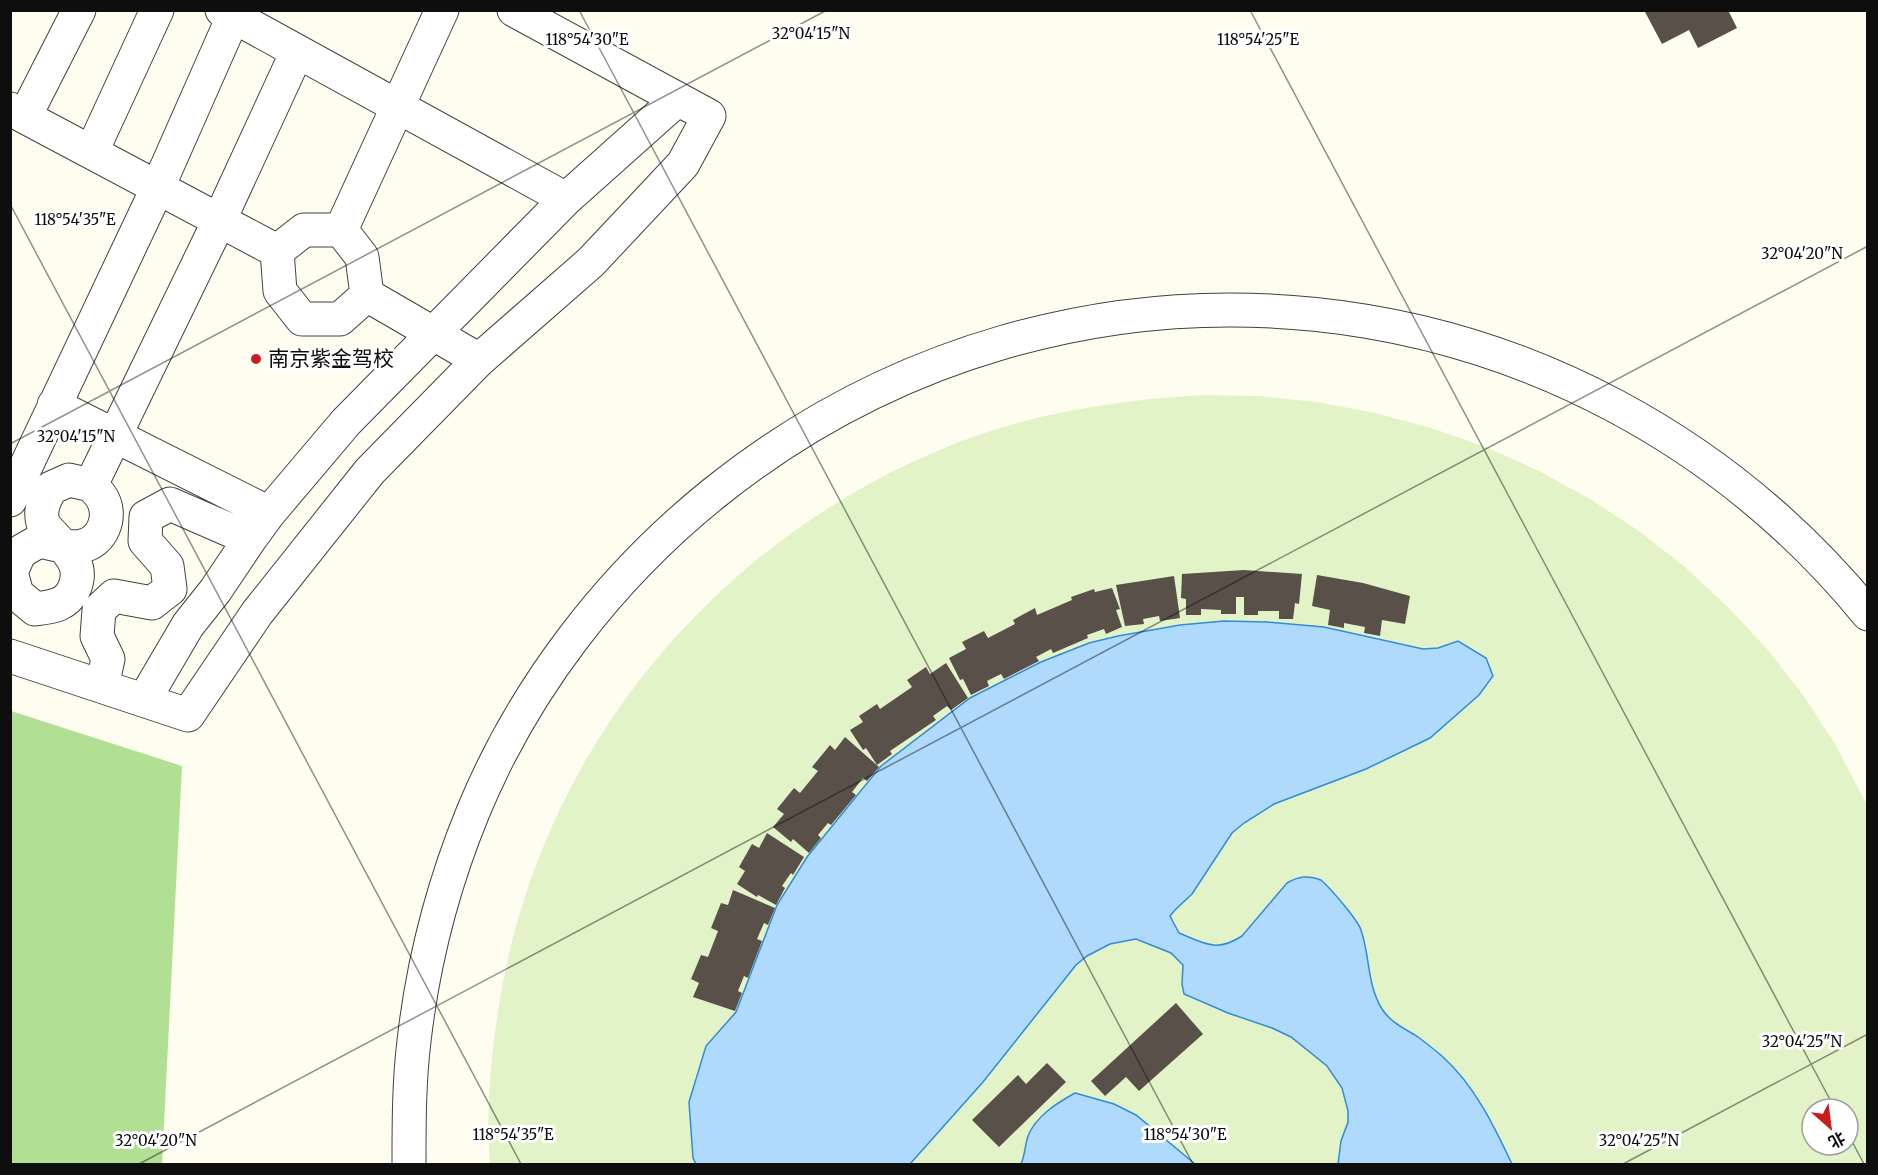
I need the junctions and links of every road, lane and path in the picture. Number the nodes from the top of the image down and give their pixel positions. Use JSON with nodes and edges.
{"nodes":[{"id":1,"x":79,"y":10,"type":"edge"},
{"id":2,"x":158,"y":10,"type":"edge"},
{"id":3,"x":442,"y":10,"type":"edge"},
{"id":4,"x":514,"y":10,"type":"edge"},
{"id":5,"x":227,"y":14,"type":"edge"},
{"id":6,"x":297,"y":52,"type":"junction"},
{"id":7,"x":678,"y":99,"type":"junction"},
{"id":8,"x":397,"y":105,"type":"junction"},
{"id":9,"x":18,"y":112,"type":"edge"},
{"id":10,"x":92,"y":151,"type":"junction"},
{"id":11,"x":158,"y":186,"type":"junction"},
{"id":12,"x":566,"y":199,"type":"junction"},
{"id":13,"x":220,"y":219,"type":"junction"},
{"id":14,"x":341,"y":230,"type":"junction"},
{"id":15,"x":277,"y":251,"type":"junction"},
{"id":16,"x":367,"y":295,"type":"junction"},
{"id":17,"x":434,"y":335,"type":"junction"},
{"id":18,"x":478,"y":360,"type":"junction"},
{"id":19,"x":54,"y":405,"type":"junction"},
{"id":20,"x":115,"y":435,"type":"junction"},
{"id":21,"x":91,"y":485,"type":"junction"},
{"id":22,"x":10,"y":500,"type":"edge"},
{"id":23,"x":269,"y":513,"type":"junction"},
{"id":24,"x":250,"y":539,"type":"junction"},
{"id":25,"x":61,"y":545,"type":"junction"},
{"id":26,"x":214,"y":591,"type":"junction"},
{"id":27,"x":35,"y":609,"type":"junction"},
{"id":28,"x":257,"y":613,"type":"junction"},
{"id":29,"x":1868,"y":614,"type":"edge"},
{"id":30,"x":14,"y":657,"type":"edge"},
{"id":31,"x":102,"y":686,"type":"junction"},
{"id":32,"x":144,"y":700,"type":"junction"},
{"id":33,"x":409,"y":1164,"type":"edge"}],
"edges":[{"from":1,"to":9,"type":"lane"},
{"from":2,"to":10,"type":"lane"},
{"from":3,"to":8,"type":"lane"},
{"from":4,"to":7,"type":"lane"},
{"from":5,"to":6,"type":"lane"},
{"from":5,"to":11,"type":"lane"},
{"from":6,"to":8,"type":"lane"},
{"from":6,"to":13,"type":"lane"},
{"from":7,"to":12,"type":"lane"},
{"from":7,"to":18,"type":"lane"},
{"from":8,"to":12,"type":"lane"},
{"from":8,"to":14,"type":"lane"},
{"from":9,"to":10,"type":"lane"},
{"from":10,"to":11,"type":"lane"},
{"from":11,"to":13,"type":"lane"},
{"from":11,"to":19,"type":"lane"},
{"from":12,"to":17,"type":"lane"},
{"from":13,"to":15,"type":"lane"},
{"from":13,"to":20,"type":"lane"},
{"from":14,"to":15,"type":"lane"},
{"from":14,"to":16,"type":"lane"},
{"from":15,"to":16,"type":"lane"},
{"from":16,"to":17,"type":"lane"},
{"from":17,"to":18,"type":"lane"},
{"from":17,"to":23,"type":"lane"},
{"from":18,"to":28,"type":"lane"},
{"from":19,"to":20,"type":"lane"},
{"from":19,"to":22,"type":"lane"},
{"from":20,"to":21,"type":"lane"},
{"from":20,"to":23,"type":"lane"},
{"from":21,"to":25,"type":"lane"},
{"from":21,"to":25,"type":"lane"},
{"from":23,"to":24,"type":"lane"},
{"from":24,"to":26,"type":"lane"},
{"from":24,"to":31,"type":"lane"},
{"from":25,"to":27,"type":"lane"},
{"from":25,"to":27,"type":"lane"},
{"from":26,"to":28,"type":"lane"},
{"from":26,"to":32,"type":"lane"},
{"from":27,"to":30,"type":"lane"},
{"from":28,"to":32,"type":"lane"},
{"from":29,"to":33,"type":"lane"},
{"from":30,"to":31,"type":"lane"},
{"from":31,"to":32,"type":"lane"}]}
